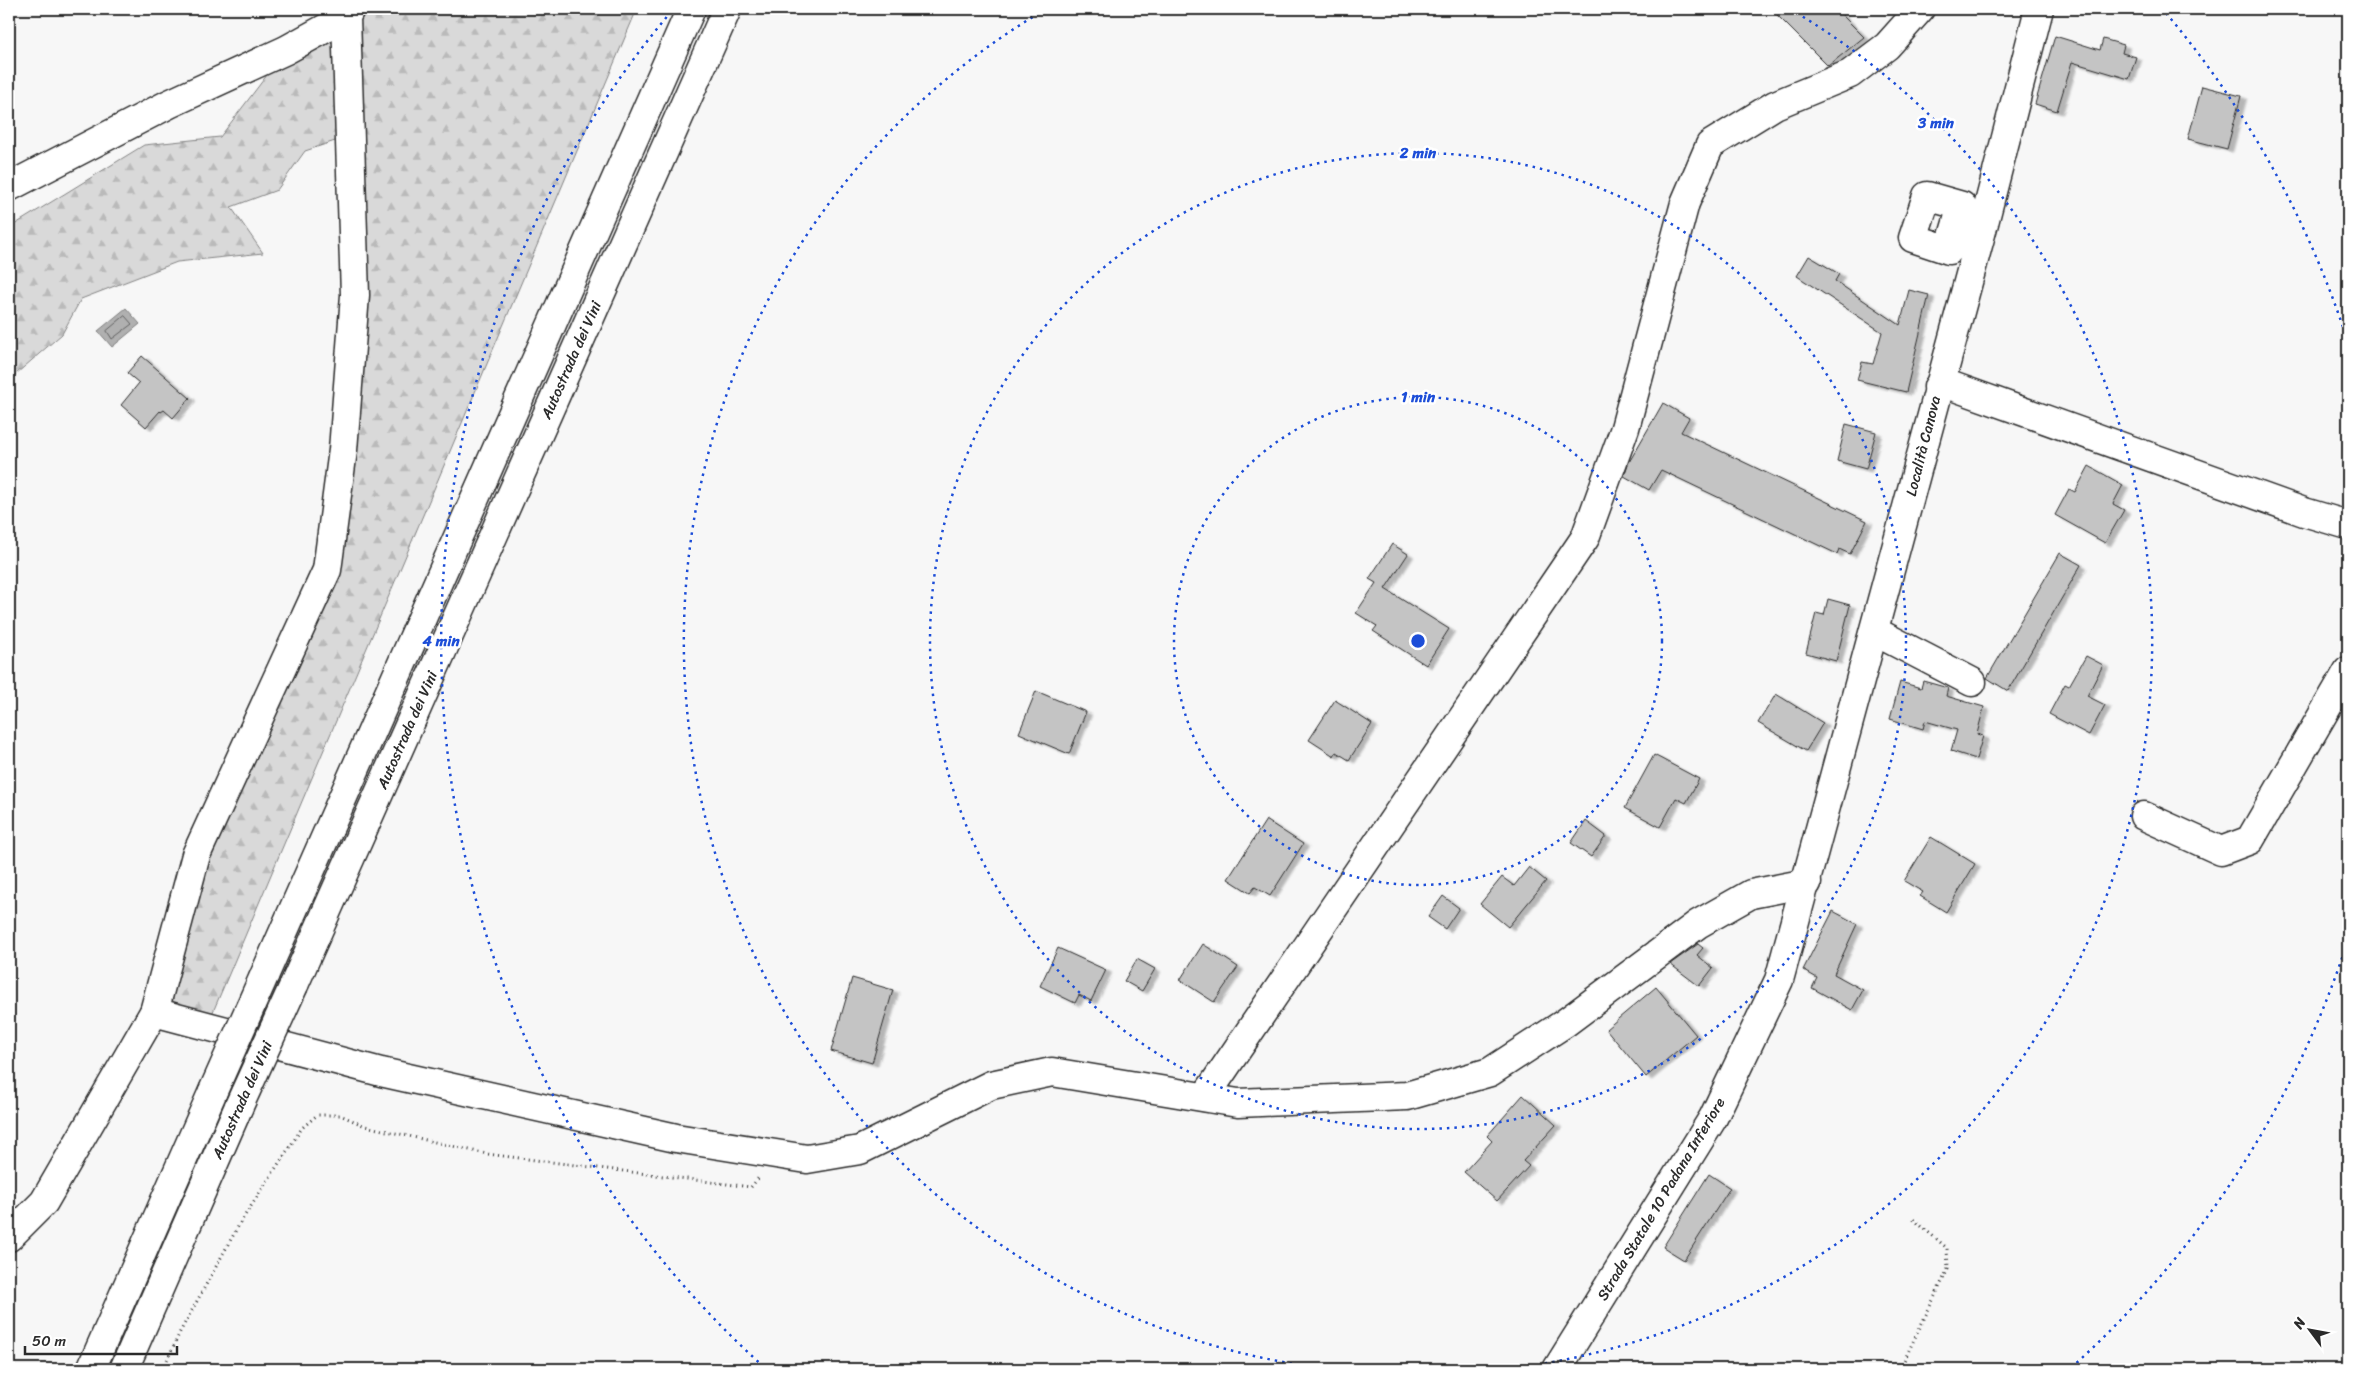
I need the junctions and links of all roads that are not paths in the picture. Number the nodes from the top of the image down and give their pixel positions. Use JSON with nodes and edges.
{"nodes":[{"id":1,"x":691,"y":9,"type":"edge"},
{"id":2,"x":727,"y":9,"type":"edge"},
{"id":3,"x":1920,"y":9,"type":"edge"},
{"id":4,"x":2039,"y":9,"type":"edge"},
{"id":5,"x":348,"y":13,"type":"edge"},
{"id":6,"x":9,"y":187,"type":"edge"},
{"id":7,"x":1938,"y":387,"type":"junction"},
{"id":8,"x":2348,"y":525,"type":"edge"},
{"id":9,"x":1874,"y":631,"type":"junction"},
{"id":10,"x":2348,"y":671,"type":"edge"},
{"id":11,"x":1972,"y":682,"type":"dead end"},
{"id":12,"x":2144,"y":816,"type":"dead end"},
{"id":13,"x":1807,"y":884,"type":"junction"},
{"id":14,"x":154,"y":1012,"type":"junction"},
{"id":15,"x":1205,"y":1097,"type":"junction"},
{"id":16,"x":9,"y":1237,"type":"edge"},
{"id":17,"x":90,"y":1369,"type":"edge"},
{"id":18,"x":124,"y":1369,"type":"edge"},
{"id":19,"x":1557,"y":1369,"type":"edge"}],
"edges":[{"from":1,"to":17,"type":"main road","name":"Autostrada dei Vini","bridge":true},
{"from":2,"to":18,"type":"main road","name":"Autostrada dei Vini","bridge":true},
{"from":3,"to":15,"type":"main road"},
{"from":4,"to":7,"type":"main road","name":"Località Canova"},
{"from":5,"to":6,"type":"main road"},
{"from":5,"to":14,"type":"main road"},
{"from":7,"to":8,"type":"main road"},
{"from":7,"to":9,"type":"main road","name":"Località Canova"},
{"from":9,"to":11,"type":"main road"},
{"from":9,"to":13,"type":"main road","name":"Località Canova"},
{"from":10,"to":12,"type":"main road"},
{"from":13,"to":15,"type":"main road"},
{"from":13,"to":19,"type":"main road","name":"Strada Statale 10 Padana Inferiore"},
{"from":14,"to":15,"type":"main road"},
{"from":14,"to":16,"type":"main road"}]}
